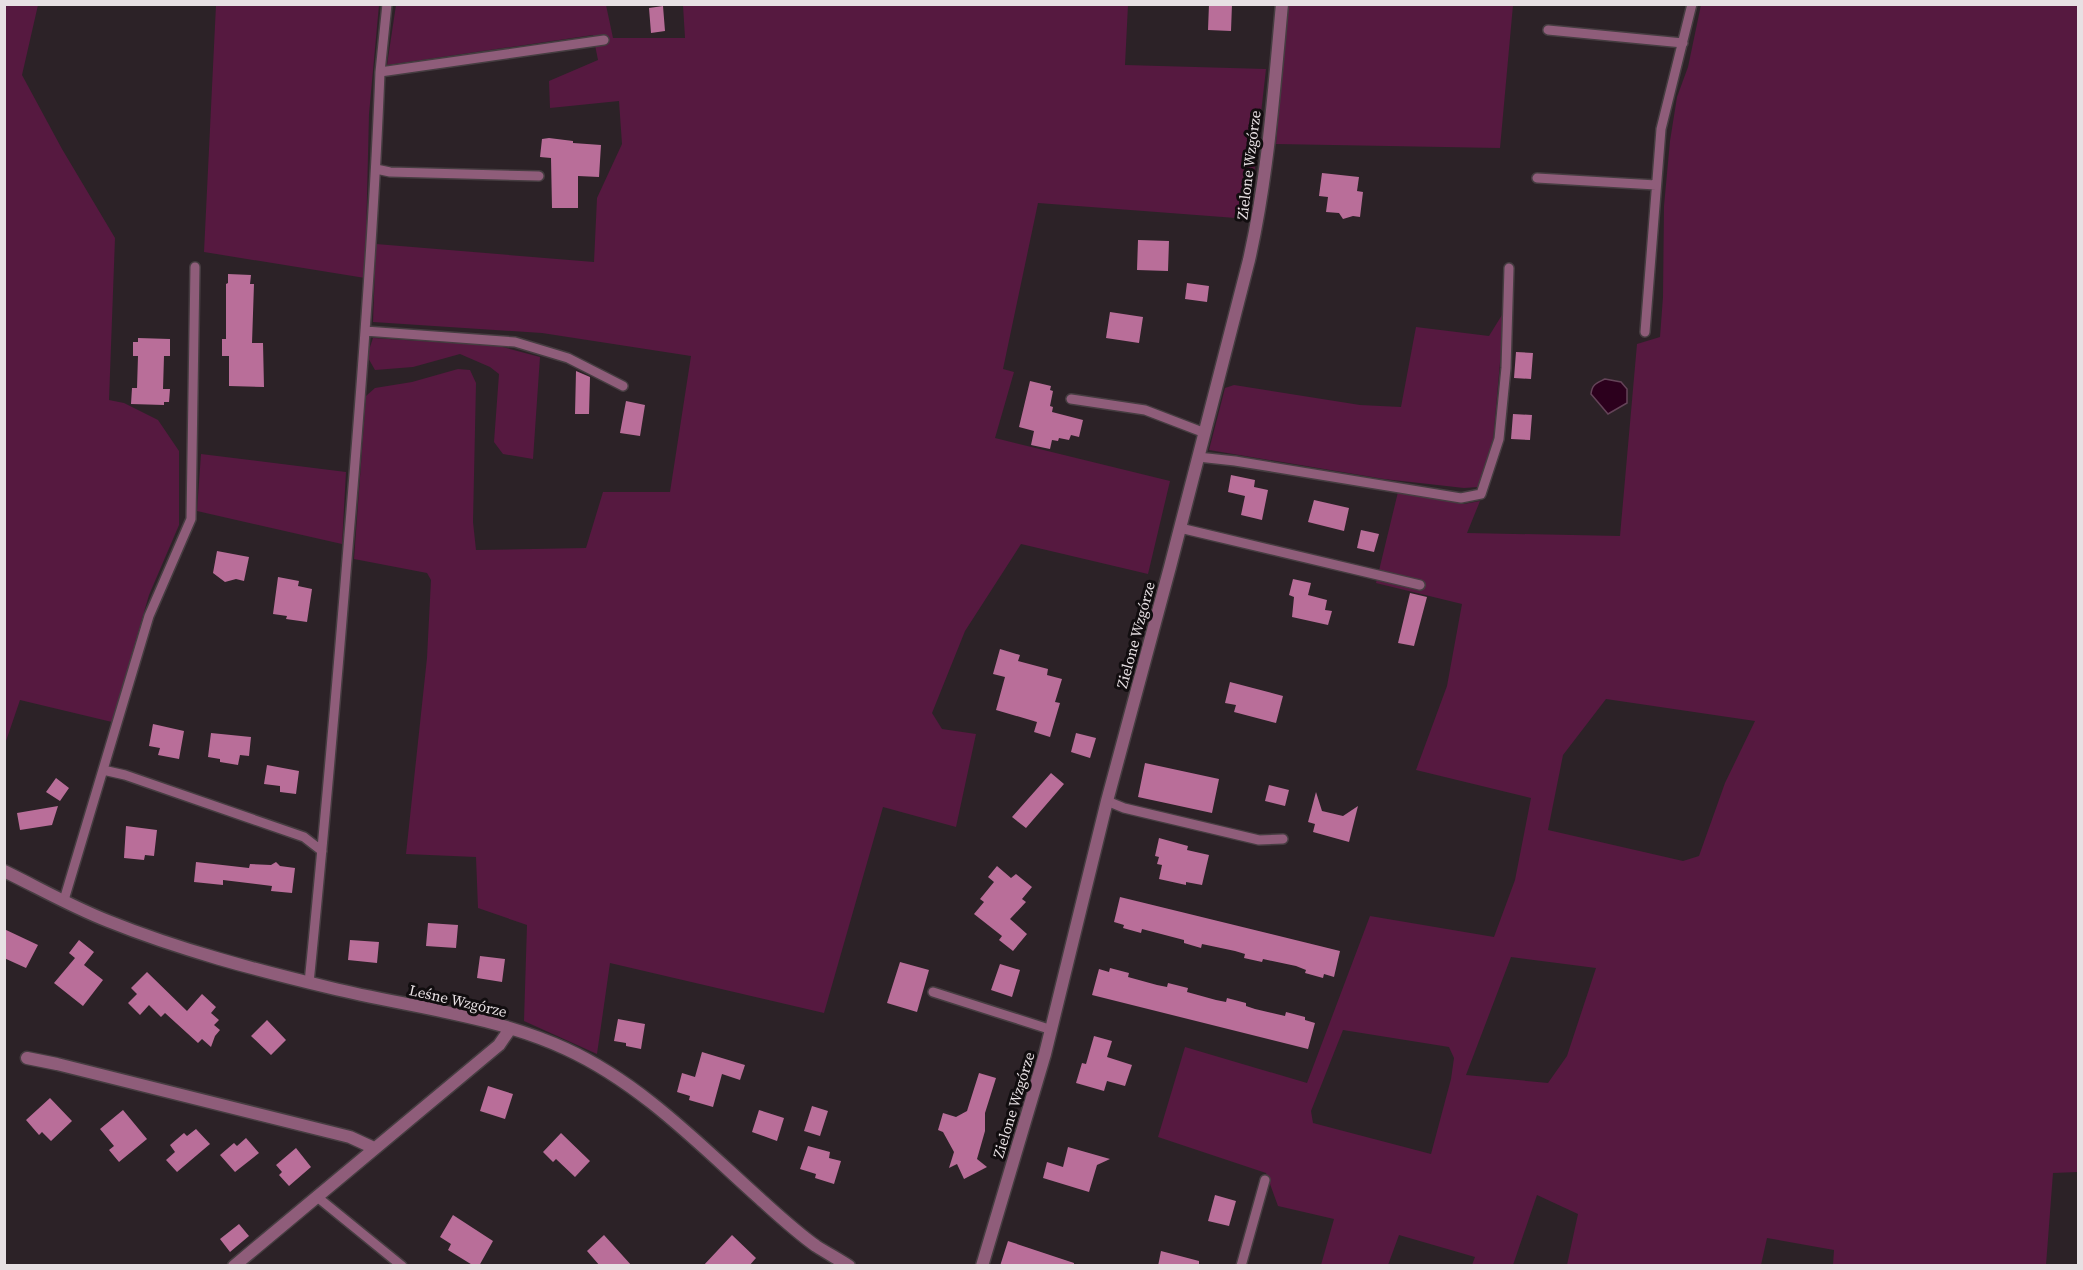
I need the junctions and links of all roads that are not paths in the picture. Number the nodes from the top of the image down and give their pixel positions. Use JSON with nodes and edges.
{"nodes":[{"id":1,"x":387,"y":4,"type":"edge"},
{"id":2,"x":1282,"y":4,"type":"edge"},
{"id":3,"x":1692,"y":4,"type":"edge"},
{"id":4,"x":1548,"y":30,"type":"dead end"},
{"id":5,"x":604,"y":40,"type":"dead end"},
{"id":6,"x":1683,"y":43,"type":"junction"},
{"id":7,"x":380,"y":72,"type":"junction"},
{"id":8,"x":376,"y":170,"type":"junction"},
{"id":9,"x":539,"y":176,"type":"dead end"},
{"id":10,"x":1537,"y":178,"type":"dead end"},
{"id":11,"x":1656,"y":185,"type":"junction"},
{"id":12,"x":195,"y":267,"type":"dead end"},
{"id":13,"x":1509,"y":268,"type":"dead end"},
{"id":14,"x":365,"y":331,"type":"junction"},
{"id":15,"x":1645,"y":332,"type":"dead end"},
{"id":16,"x":623,"y":386,"type":"dead end"},
{"id":17,"x":1071,"y":399,"type":"dead end"},
{"id":18,"x":1204,"y":433,"type":"junction"},
{"id":19,"x":1198,"y":457,"type":"junction"},
{"id":20,"x":1180,"y":528,"type":"junction"},
{"id":21,"x":1420,"y":585,"type":"dead end"},
{"id":22,"x":103,"y":770,"type":"junction"},
{"id":23,"x":1107,"y":801,"type":"junction"},
{"id":24,"x":1283,"y":839,"type":"dead end"},
{"id":25,"x":322,"y":851,"type":"junction"},
{"id":26,"x":4,"y":871,"type":"edge"},
{"id":27,"x":64,"y":900,"type":"junction"},
{"id":28,"x":309,"y":983,"type":"junction"},
{"id":29,"x":933,"y":992,"type":"dead end"},
{"id":30,"x":510,"y":1029,"type":"junction"},
{"id":31,"x":1052,"y":1030,"type":"junction"},
{"id":32,"x":27,"y":1058,"type":"dead end"},
{"id":33,"x":374,"y":1148,"type":"junction"},
{"id":34,"x":1265,"y":1180,"type":"dead end"},
{"id":35,"x":316,"y":1196,"type":"junction"},
{"id":36,"x":234,"y":1266,"type":"edge"},
{"id":37,"x":402,"y":1266,"type":"edge"},
{"id":38,"x":849,"y":1266,"type":"edge"},
{"id":39,"x":981,"y":1266,"type":"edge"},
{"id":40,"x":1241,"y":1266,"type":"edge"}],
"edges":[{"from":1,"to":7,"type":"lane"},
{"from":2,"to":18,"type":"street","name":"Zielone Wzgórze"},
{"from":3,"to":6,"type":"lane"},
{"from":4,"to":6,"type":"lane"},
{"from":5,"to":7,"type":"lane"},
{"from":6,"to":11,"type":"lane"},
{"from":7,"to":8,"type":"lane"},
{"from":8,"to":9,"type":"lane"},
{"from":8,"to":14,"type":"lane"},
{"from":10,"to":11,"type":"lane"},
{"from":11,"to":15,"type":"lane"},
{"from":12,"to":22,"type":"lane"},
{"from":13,"to":19,"type":"lane"},
{"from":14,"to":16,"type":"lane"},
{"from":14,"to":25,"type":"lane"},
{"from":17,"to":18,"type":"lane"},
{"from":18,"to":19,"type":"street","name":"Zielone Wzgórze"},
{"from":19,"to":20,"type":"street","name":"Zielone Wzgórze"},
{"from":20,"to":21,"type":"lane"},
{"from":20,"to":23,"type":"street","name":"Zielone Wzgórze"},
{"from":22,"to":25,"type":"lane"},
{"from":22,"to":27,"type":"lane"},
{"from":23,"to":24,"type":"lane"},
{"from":23,"to":31,"type":"street","name":"Zielone Wzgórze"},
{"from":25,"to":28,"type":"lane"},
{"from":26,"to":27,"type":"street","name":"Leśne Wzgórze"},
{"from":27,"to":28,"type":"street","name":"Leśne Wzgórze"},
{"from":28,"to":30,"type":"street","name":"Leśne Wzgórze"},
{"from":29,"to":31,"type":"lane"},
{"from":30,"to":33,"type":"street"},
{"from":30,"to":38,"type":"street","name":"Leśne Wzgórze"},
{"from":31,"to":39,"type":"street","name":"Zielone Wzgórze"},
{"from":32,"to":33,"type":"street"},
{"from":33,"to":35,"type":"street"},
{"from":34,"to":40,"type":"lane"},
{"from":35,"to":36,"type":"street"},
{"from":35,"to":37,"type":"lane"}]}
